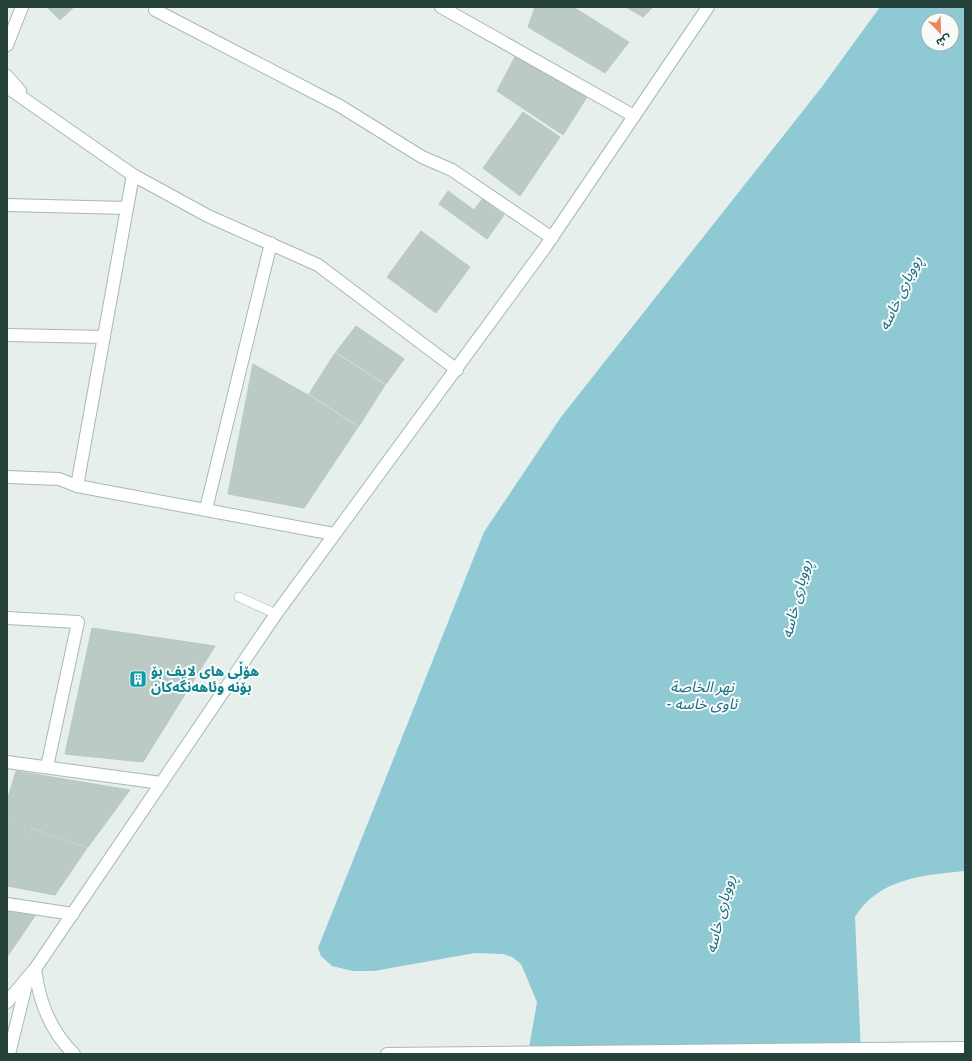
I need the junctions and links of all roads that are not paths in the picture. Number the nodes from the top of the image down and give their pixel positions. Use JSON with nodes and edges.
{"nodes":[{"id":1,"x":22,"y":7,"type":"edge"},
{"id":2,"x":440,"y":7,"type":"edge"},
{"id":3,"x":708,"y":7,"type":"edge"},
{"id":4,"x":155,"y":10,"type":"dead end"},
{"id":5,"x":7,"y":45,"type":"edge"},
{"id":6,"x":7,"y":76,"type":"edge"},
{"id":7,"x":7,"y":87,"type":"edge"},
{"id":8,"x":30,"y":103,"type":"junction"},
{"id":9,"x":634,"y":116,"type":"junction"},
{"id":10,"x":133,"y":176,"type":"junction"},
{"id":11,"x":7,"y":205,"type":"edge"},
{"id":12,"x":127,"y":208,"type":"junction"},
{"id":13,"x":552,"y":238,"type":"junction"},
{"id":14,"x":271,"y":243,"type":"junction"},
{"id":15,"x":7,"y":335,"type":"edge"},
{"id":16,"x":104,"y":337,"type":"junction"},
{"id":17,"x":457,"y":370,"type":"junction"},
{"id":18,"x":7,"y":476,"type":"edge"},
{"id":19,"x":77,"y":486,"type":"junction"},
{"id":20,"x":206,"y":509,"type":"junction"},
{"id":21,"x":334,"y":534,"type":"junction"},
{"id":22,"x":239,"y":598,"type":"dead end"},
{"id":23,"x":276,"y":614,"type":"junction"},
{"id":24,"x":7,"y":618,"type":"edge"},
{"id":25,"x":7,"y":762,"type":"edge"},
{"id":26,"x":47,"y":767,"type":"junction"},
{"id":27,"x":161,"y":783,"type":"junction"},
{"id":28,"x":7,"y":904,"type":"edge"},
{"id":29,"x":72,"y":914,"type":"junction"},
{"id":30,"x":32,"y":972,"type":"junction"},
{"id":31,"x":7,"y":1002,"type":"edge"},
{"id":32,"x":965,"y":1048,"type":"edge"},
{"id":33,"x":10,"y":1054,"type":"edge"},
{"id":34,"x":74,"y":1054,"type":"edge"},
{"id":35,"x":387,"y":1054,"type":"edge"}],
"edges":[{"from":1,"to":5,"type":"street"},
{"from":2,"to":9,"type":"street"},
{"from":3,"to":9,"type":"street"},
{"from":4,"to":13,"type":"street"},
{"from":6,"to":8,"type":"street"},
{"from":7,"to":8,"type":"street"},
{"from":8,"to":10,"type":"street"},
{"from":9,"to":13,"type":"street"},
{"from":10,"to":12,"type":"street"},
{"from":10,"to":14,"type":"street"},
{"from":11,"to":12,"type":"street"},
{"from":12,"to":16,"type":"street"},
{"from":13,"to":17,"type":"street"},
{"from":14,"to":17,"type":"street"},
{"from":14,"to":20,"type":"street"},
{"from":15,"to":16,"type":"street"},
{"from":16,"to":19,"type":"street"},
{"from":17,"to":21,"type":"street"},
{"from":18,"to":19,"type":"street"},
{"from":19,"to":20,"type":"street"},
{"from":20,"to":21,"type":"street"},
{"from":21,"to":23,"type":"street"},
{"from":22,"to":23,"type":"lane"},
{"from":23,"to":27,"type":"street"},
{"from":24,"to":26,"type":"street"},
{"from":25,"to":26,"type":"street"},
{"from":26,"to":27,"type":"street"},
{"from":27,"to":29,"type":"street"},
{"from":28,"to":29,"type":"street"},
{"from":29,"to":30,"type":"street"},
{"from":30,"to":31,"type":"street"},
{"from":30,"to":33,"type":"street"},
{"from":30,"to":34,"type":"street"},
{"from":32,"to":35,"type":"street"}]}
